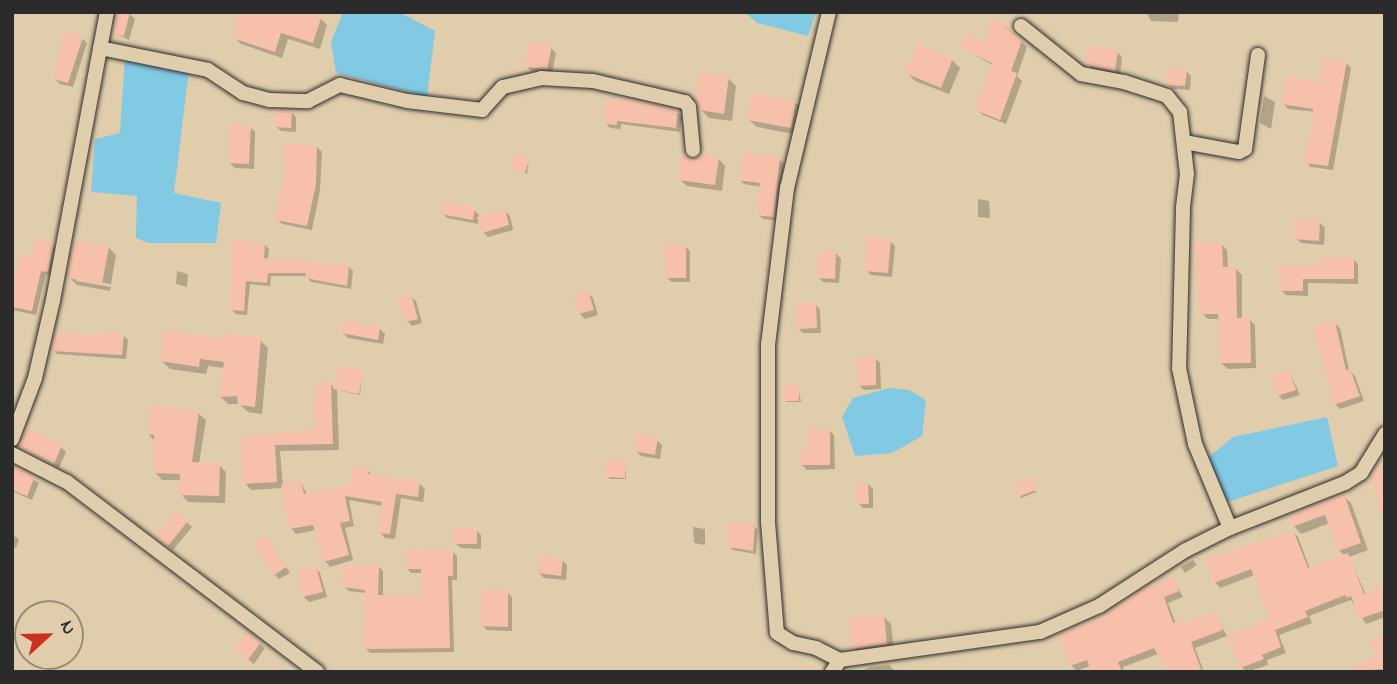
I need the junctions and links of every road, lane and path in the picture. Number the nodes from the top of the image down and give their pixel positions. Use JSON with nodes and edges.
{"nodes":[{"id":1,"x":107,"y":12,"type":"edge"},
{"id":2,"x":829,"y":12,"type":"edge"},
{"id":3,"x":1021,"y":26,"type":"dead end"},
{"id":4,"x":100,"y":48,"type":"junction"},
{"id":5,"x":1258,"y":55,"type":"dead end"},
{"id":6,"x":1184,"y":142,"type":"junction"},
{"id":7,"x":693,"y":149,"type":"dead end"},
{"id":8,"x":1385,"y":434,"type":"edge"},
{"id":9,"x":12,"y":439,"type":"edge"},
{"id":10,"x":12,"y":454,"type":"edge"},
{"id":11,"x":1230,"y":528,"type":"junction"},
{"id":12,"x":836,"y":666,"type":"edge"},
{"id":13,"x":317,"y":672,"type":"edge"}],
"edges":[{"from":1,"to":4,"type":"street"},
{"from":2,"to":12,"type":"street"},
{"from":3,"to":6,"type":"street"},
{"from":4,"to":7,"type":"street"},
{"from":4,"to":9,"type":"street"},
{"from":5,"to":6,"type":"street"},
{"from":6,"to":11,"type":"street"},
{"from":8,"to":11,"type":"street"},
{"from":10,"to":13,"type":"street"},
{"from":11,"to":12,"type":"street"}]}
